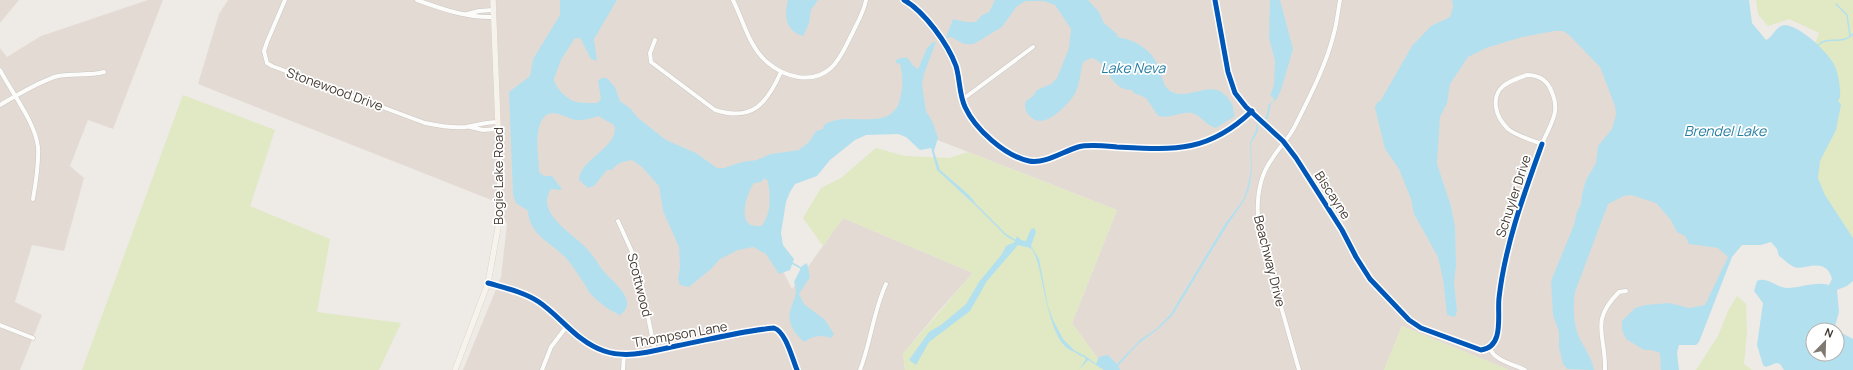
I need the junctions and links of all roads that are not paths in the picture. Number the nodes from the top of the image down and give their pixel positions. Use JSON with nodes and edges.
{"nodes":[{"id":1,"x":285,"y":0,"type":"edge"},
{"id":2,"x":417,"y":0,"type":"edge"},
{"id":3,"x":493,"y":0,"type":"edge"},
{"id":4,"x":733,"y":0,"type":"edge"},
{"id":5,"x":866,"y":0,"type":"edge"},
{"id":6,"x":904,"y":0,"type":"edge"},
{"id":7,"x":1215,"y":0,"type":"edge"},
{"id":8,"x":1340,"y":0,"type":"edge"},
{"id":9,"x":493,"y":10,"type":"junction"},
{"id":10,"x":466,"y":14,"type":"junction"},
{"id":11,"x":494,"y":17,"type":"junction"},
{"id":12,"x":655,"y":40,"type":"dead end"},
{"id":13,"x":1033,"y":47,"type":"dead end"},
{"id":14,"x":0,"y":70,"type":"edge"},
{"id":15,"x":104,"y":72,"type":"dead end"},
{"id":16,"x":781,"y":72,"type":"junction"},
{"id":17,"x":15,"y":97,"type":"junction"},
{"id":18,"x":963,"y":99,"type":"junction"},
{"id":19,"x":0,"y":105,"type":"edge"},
{"id":20,"x":1252,"y":111,"type":"junction"},
{"id":21,"x":498,"y":122,"type":"junction"},
{"id":22,"x":468,"y":126,"type":"junction"},
{"id":23,"x":498,"y":129,"type":"junction"},
{"id":24,"x":1285,"y":144,"type":"junction"},
{"id":25,"x":1542,"y":144,"type":"junction"},
{"id":26,"x":33,"y":199,"type":"dead end"},
{"id":27,"x":618,"y":221,"type":"dead end"},
{"id":28,"x":488,"y":283,"type":"junction"},
{"id":29,"x":886,"y":284,"type":"dead end"},
{"id":30,"x":1626,"y":291,"type":"dead end"},
{"id":31,"x":0,"y":325,"type":"edge"},
{"id":32,"x":567,"y":326,"type":"junction"},
{"id":33,"x":33,"y":338,"type":"dead end"},
{"id":34,"x":1490,"y":348,"type":"junction"},
{"id":35,"x":655,"y":350,"type":"junction"},
{"id":36,"x":624,"y":354,"type":"junction"},
{"id":37,"x":455,"y":370,"type":"edge"},
{"id":38,"x":542,"y":370,"type":"edge"},
{"id":39,"x":623,"y":370,"type":"edge"},
{"id":40,"x":797,"y":370,"type":"edge"},
{"id":41,"x":860,"y":370,"type":"edge"},
{"id":42,"x":1299,"y":370,"type":"edge"},
{"id":43,"x":1525,"y":370,"type":"edge"},
{"id":44,"x":1605,"y":370,"type":"edge"}],
"edges":[{"from":1,"to":22,"type":"street","name":"Stonewood Drive"},
{"from":2,"to":10,"type":"street"},
{"from":3,"to":9,"type":"main road","name":"Bogie Lake Road"},
{"from":4,"to":16,"type":"street"},
{"from":5,"to":16,"type":"street"},
{"from":6,"to":18,"type":"street"},
{"from":7,"to":20,"type":"street","name":"Biscayne"},
{"from":8,"to":24,"type":"street","name":"Beachway Drive"},
{"from":9,"to":10,"type":"street"},
{"from":9,"to":11,"type":"main road","name":"Bogie Lake Road"},
{"from":10,"to":11,"type":"street"},
{"from":11,"to":21,"type":"main road","name":"Bogie Lake Road"},
{"from":12,"to":16,"type":"street"},
{"from":13,"to":18,"type":"street"},
{"from":14,"to":17,"type":"street"},
{"from":15,"to":17,"type":"street"},
{"from":17,"to":19,"type":"street"},
{"from":17,"to":26,"type":"street"},
{"from":18,"to":20,"type":"street"},
{"from":20,"to":24,"type":"street","name":"Biscayne"},
{"from":21,"to":22,"type":"street","name":"Stonewood Drive"},
{"from":21,"to":23,"type":"main road","name":"Bogie Lake Road"},
{"from":22,"to":23,"type":"street","name":"Stonewood Drive"},
{"from":23,"to":28,"type":"main road","name":"Bogie Lake Road"},
{"from":24,"to":34,"type":"street","name":"Biscayne"},
{"from":24,"to":42,"type":"street","name":"Beachway Drive"},
{"from":25,"to":25,"type":"street","name":"Schuyler Drive"},
{"from":25,"to":34,"type":"street","name":"Schuyler Drive"},
{"from":27,"to":35,"type":"street","name":"Scottwood"},
{"from":28,"to":32,"type":"street","name":"Thompson Lane"},
{"from":28,"to":37,"type":"main road","name":"Bogie Lake Road"},
{"from":29,"to":41,"type":"street"},
{"from":30,"to":44,"type":"street"},
{"from":31,"to":33,"type":"street"},
{"from":32,"to":36,"type":"street","name":"Thompson Lane"},
{"from":32,"to":38,"type":"street"},
{"from":34,"to":43,"type":"street"},
{"from":35,"to":36,"type":"street","name":"Thompson Lane"},
{"from":35,"to":40,"type":"street","name":"Thompson Lane"},
{"from":36,"to":39,"type":"street"}]}
